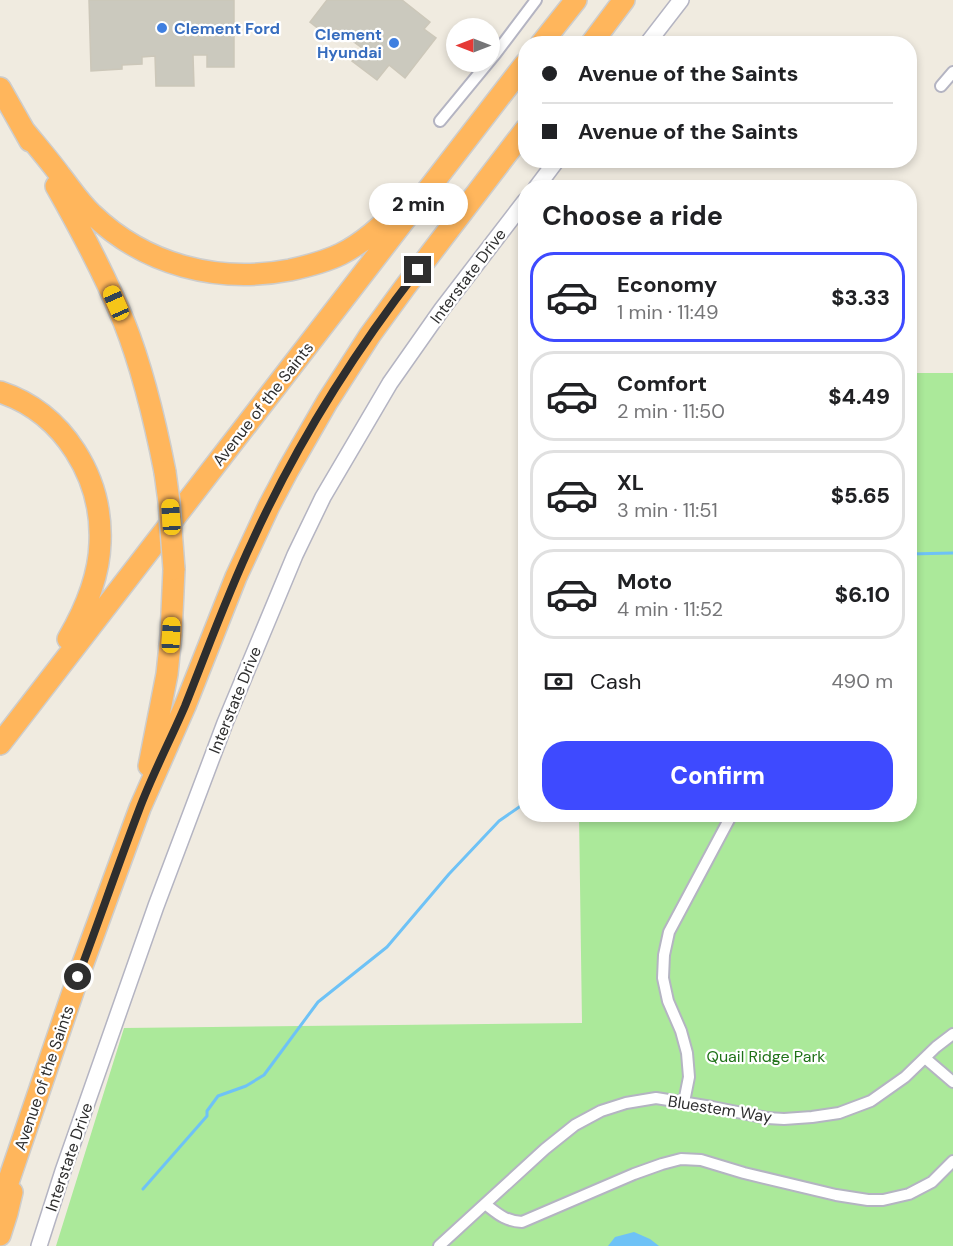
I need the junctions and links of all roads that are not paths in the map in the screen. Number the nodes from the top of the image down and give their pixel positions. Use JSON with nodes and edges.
{"nodes":[{"id":1,"x":536,"y":0,"type":"edge"},
{"id":2,"x":576,"y":0,"type":"edge"},
{"id":3,"x":624,"y":0,"type":"edge"},
{"id":4,"x":681,"y":0,"type":"edge"},
{"id":5,"x":547,"y":36,"type":"edge"},
{"id":6,"x":597,"y":36,"type":"edge"},
{"id":7,"x":653,"y":36,"type":"edge"},
{"id":8,"x":953,"y":72,"type":"edge"},
{"id":9,"x":518,"y":73,"type":"edge"},
{"id":10,"x":941,"y":86,"type":"dead end"},
{"id":11,"x":0,"y":88,"type":"edge"},
{"id":12,"x":440,"y":121,"type":"dead end"},
{"id":13,"x":23,"y":129,"type":"junction"},
{"id":14,"x":518,"y":139,"type":"edge"},
{"id":15,"x":448,"y":162,"type":"junction"},
{"id":16,"x":518,"y":210,"type":"edge"},
{"id":17,"x":0,"y":392,"type":"edge"},
{"id":18,"x":31,"y":703,"type":"junction"},
{"id":19,"x":0,"y":744,"type":"edge"},
{"id":20,"x":140,"y":808,"type":"junction"},
{"id":21,"x":728,"y":822,"type":"edge"},
{"id":22,"x":953,"y":1034,"type":"edge"},
{"id":23,"x":925,"y":1058,"type":"junction"},
{"id":24,"x":953,"y":1082,"type":"edge"},
{"id":25,"x":684,"y":1102,"type":"junction"},
{"id":26,"x":22,"y":1142,"type":"junction"},
{"id":27,"x":953,"y":1161,"type":"edge"},
{"id":28,"x":485,"y":1203,"type":"junction"},
{"id":29,"x":0,"y":1206,"type":"edge"},
{"id":30,"x":0,"y":1235,"type":"edge"},
{"id":31,"x":39,"y":1246,"type":"edge"},
{"id":32,"x":439,"y":1246,"type":"edge"}],
"edges":[{"from":1,"to":12,"type":"street"},
{"from":2,"to":5,"type":"highway"},
{"from":3,"to":6,"type":"highway"},
{"from":4,"to":7,"type":"main road"},
{"from":8,"to":10,"type":"street"},
{"from":9,"to":15,"type":"highway","name":"Avenue of the Saints"},
{"from":11,"to":13,"type":"highway"},
{"from":13,"to":15,"type":"highway"},
{"from":13,"to":20,"type":"highway","bridge":true},
{"from":14,"to":20,"type":"highway","name":"Avenue of the Saints"},
{"from":15,"to":18,"type":"highway","name":"Avenue of the Saints"},
{"from":16,"to":31,"type":"main road","name":"Interstate Drive"},
{"from":17,"to":18,"type":"highway"},
{"from":18,"to":19,"type":"highway","name":"Avenue of the Saints"},
{"from":20,"to":26,"type":"highway","name":"Avenue of the Saints"},
{"from":21,"to":25,"type":"street"},
{"from":22,"to":23,"type":"street","name":"Bluestem Way"},
{"from":23,"to":24,"type":"street"},
{"from":23,"to":25,"type":"street","name":"Bluestem Way"},
{"from":25,"to":28,"type":"street","name":"Bluestem Way"},
{"from":26,"to":29,"type":"highway","name":"Avenue of the Saints"},
{"from":26,"to":30,"type":"highway"},
{"from":27,"to":28,"type":"street"},
{"from":28,"to":32,"type":"street","name":"Bluestem Way"}]}
